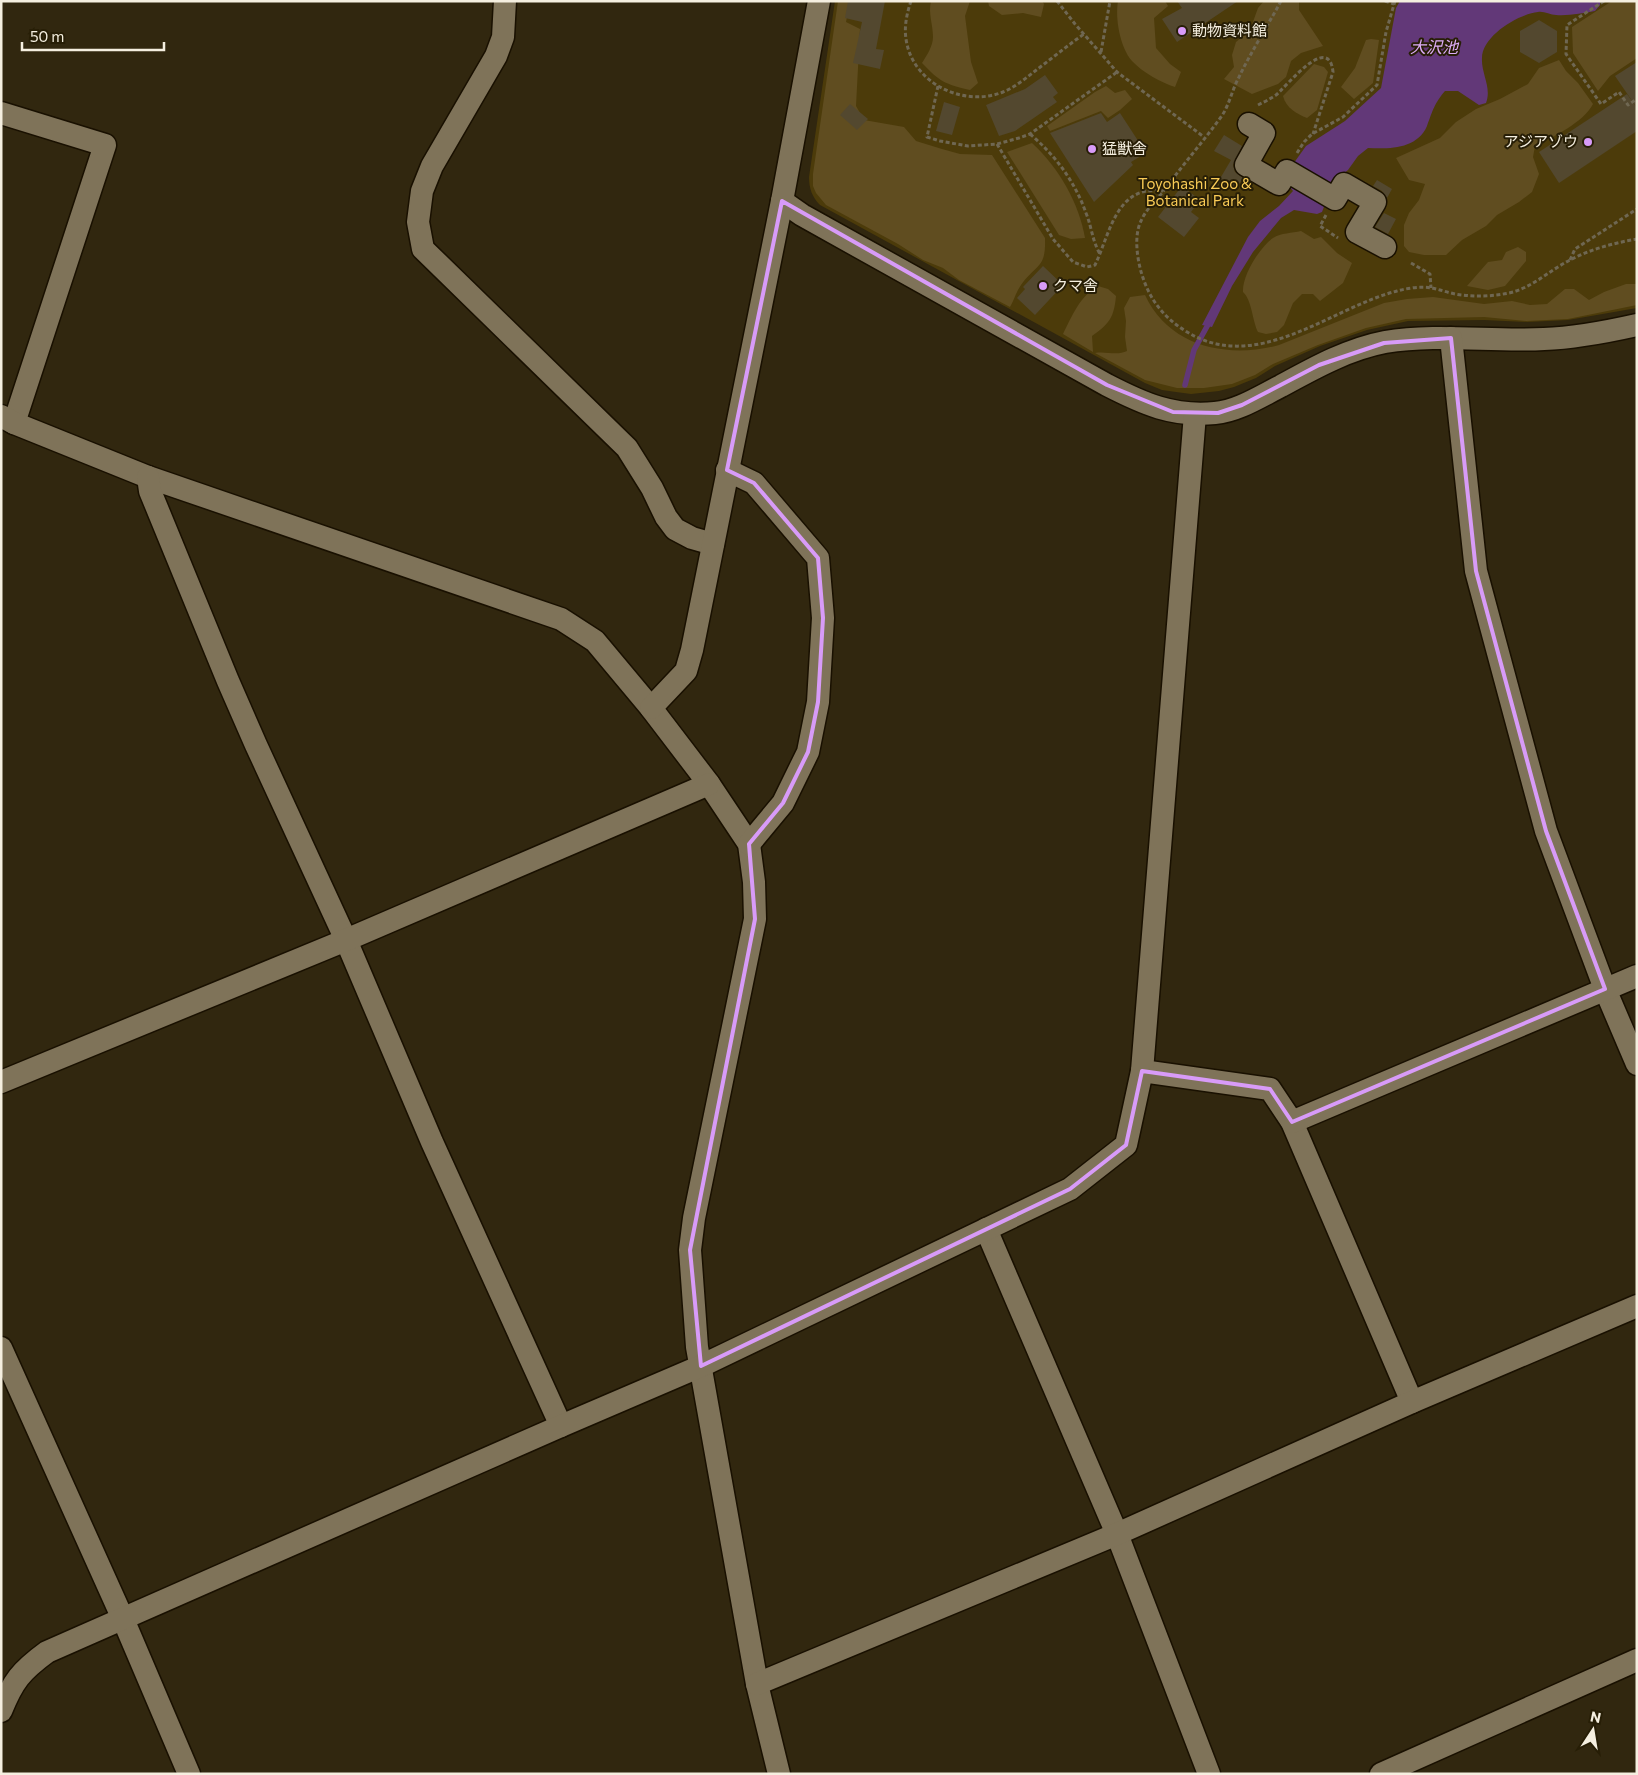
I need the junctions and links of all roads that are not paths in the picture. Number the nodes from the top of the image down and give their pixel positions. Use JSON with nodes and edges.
{"nodes":[{"id":1,"x":505,"y":1,"type":"edge"},
{"id":2,"x":818,"y":1,"type":"edge"},
{"id":3,"x":1,"y":113,"type":"edge"},
{"id":4,"x":1250,"y":117,"type":"road end"},
{"id":5,"x":782,"y":201,"type":"junction"},
{"id":6,"x":1385,"y":247,"type":"dead end"},
{"id":7,"x":1637,"y":325,"type":"edge"},
{"id":8,"x":1451,"y":338,"type":"junction"},
{"id":9,"x":1195,"y":414,"type":"junction"},
{"id":10,"x":8,"y":420,"type":"edge"},
{"id":11,"x":727,"y":470,"type":"junction"},
{"id":12,"x":148,"y":477,"type":"junction"},
{"id":13,"x":713,"y":544,"type":"junction"},
{"id":14,"x":651,"y":708,"type":"junction"},
{"id":15,"x":709,"y":784,"type":"junction"},
{"id":16,"x":749,"y":844,"type":"junction"},
{"id":17,"x":346,"y":940,"type":"junction"},
{"id":18,"x":1637,"y":976,"type":"edge"},
{"id":19,"x":1605,"y":989,"type":"junction"},
{"id":20,"x":1637,"y":1064,"type":"edge"},
{"id":21,"x":1142,"y":1071,"type":"junction"},
{"id":22,"x":1,"y":1082,"type":"edge"},
{"id":23,"x":1292,"y":1122,"type":"junction"},
{"id":24,"x":986,"y":1229,"type":"junction"},
{"id":25,"x":1637,"y":1306,"type":"edge"},
{"id":26,"x":1,"y":1348,"type":"edge"},
{"id":27,"x":701,"y":1366,"type":"junction"},
{"id":28,"x":1412,"y":1402,"type":"junction"},
{"id":29,"x":561,"y":1426,"type":"junction"},
{"id":30,"x":1117,"y":1534,"type":"junction"},
{"id":31,"x":123,"y":1619,"type":"junction"},
{"id":32,"x":1637,"y":1660,"type":"edge"},
{"id":33,"x":757,"y":1684,"type":"junction"},
{"id":34,"x":1,"y":1711,"type":"edge"},
{"id":35,"x":189,"y":1774,"type":"edge"},
{"id":36,"x":779,"y":1774,"type":"edge"},
{"id":37,"x":1209,"y":1774,"type":"edge"},
{"id":38,"x":1381,"y":1774,"type":"edge"}],
"edges":[{"from":1,"to":13,"type":"street"},
{"from":2,"to":5,"type":"street"},
{"from":3,"to":10,"type":"street"},
{"from":4,"to":6,"type":"street"},
{"from":5,"to":9,"type":"street"},
{"from":5,"to":11,"type":"street"},
{"from":7,"to":8,"type":"street"},
{"from":8,"to":9,"type":"street"},
{"from":8,"to":19,"type":"street"},
{"from":9,"to":21,"type":"street"},
{"from":10,"to":12,"type":"street"},
{"from":11,"to":13,"type":"street"},
{"from":11,"to":16,"type":"street"},
{"from":12,"to":14,"type":"street"},
{"from":12,"to":17,"type":"street"},
{"from":13,"to":14,"type":"street"},
{"from":14,"to":15,"type":"street"},
{"from":15,"to":16,"type":"street"},
{"from":15,"to":17,"type":"street"},
{"from":16,"to":27,"type":"street"},
{"from":17,"to":22,"type":"street"},
{"from":17,"to":29,"type":"street"},
{"from":18,"to":19,"type":"street"},
{"from":19,"to":20,"type":"street"},
{"from":19,"to":23,"type":"street"},
{"from":21,"to":23,"type":"street"},
{"from":21,"to":24,"type":"street"},
{"from":23,"to":28,"type":"street"},
{"from":24,"to":27,"type":"street"},
{"from":24,"to":30,"type":"street"},
{"from":25,"to":28,"type":"street"},
{"from":26,"to":31,"type":"street"},
{"from":27,"to":29,"type":"street"},
{"from":27,"to":33,"type":"street"},
{"from":28,"to":30,"type":"street"},
{"from":29,"to":31,"type":"street"},
{"from":30,"to":33,"type":"street"},
{"from":30,"to":37,"type":"street"},
{"from":31,"to":34,"type":"street"},
{"from":31,"to":35,"type":"street"},
{"from":32,"to":38,"type":"street"},
{"from":33,"to":36,"type":"street"}]}
